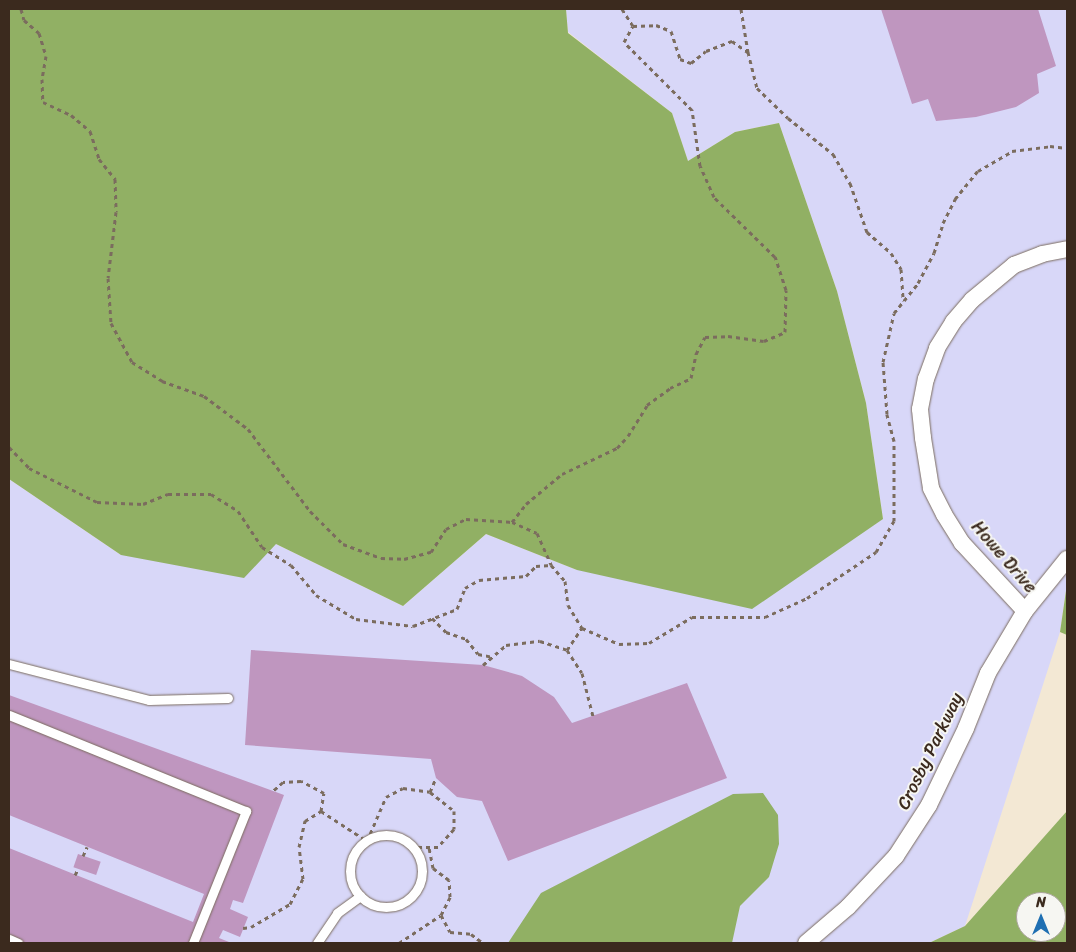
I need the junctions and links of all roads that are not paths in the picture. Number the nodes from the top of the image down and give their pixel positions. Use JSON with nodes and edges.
{"nodes":[{"id":1,"x":1067,"y":248,"type":"edge"},
{"id":2,"x":1067,"y":560,"type":"edge"},
{"id":3,"x":1025,"y":611,"type":"junction"},
{"id":4,"x":9,"y":664,"type":"edge"},
{"id":5,"x":228,"y":698,"type":"dead end"},
{"id":6,"x":9,"y":716,"type":"edge"},
{"id":7,"x":360,"y":896,"type":"junction"},
{"id":8,"x":9,"y":940,"type":"edge"},
{"id":9,"x":18,"y":943,"type":"edge"},
{"id":10,"x":193,"y":943,"type":"edge"},
{"id":11,"x":317,"y":943,"type":"edge"},
{"id":12,"x":806,"y":943,"type":"edge"}],
"edges":[{"from":1,"to":3,"type":"street","name":"Howe Drive"},
{"from":2,"to":3,"type":"street","name":"Crosby Parkway"},
{"from":3,"to":12,"type":"street","name":"Crosby Parkway"},
{"from":4,"to":5,"type":"lane"},
{"from":6,"to":10,"type":"lane"},
{"from":7,"to":7,"type":"lane"},
{"from":7,"to":11,"type":"lane"},
{"from":8,"to":9,"type":"lane"}]}
